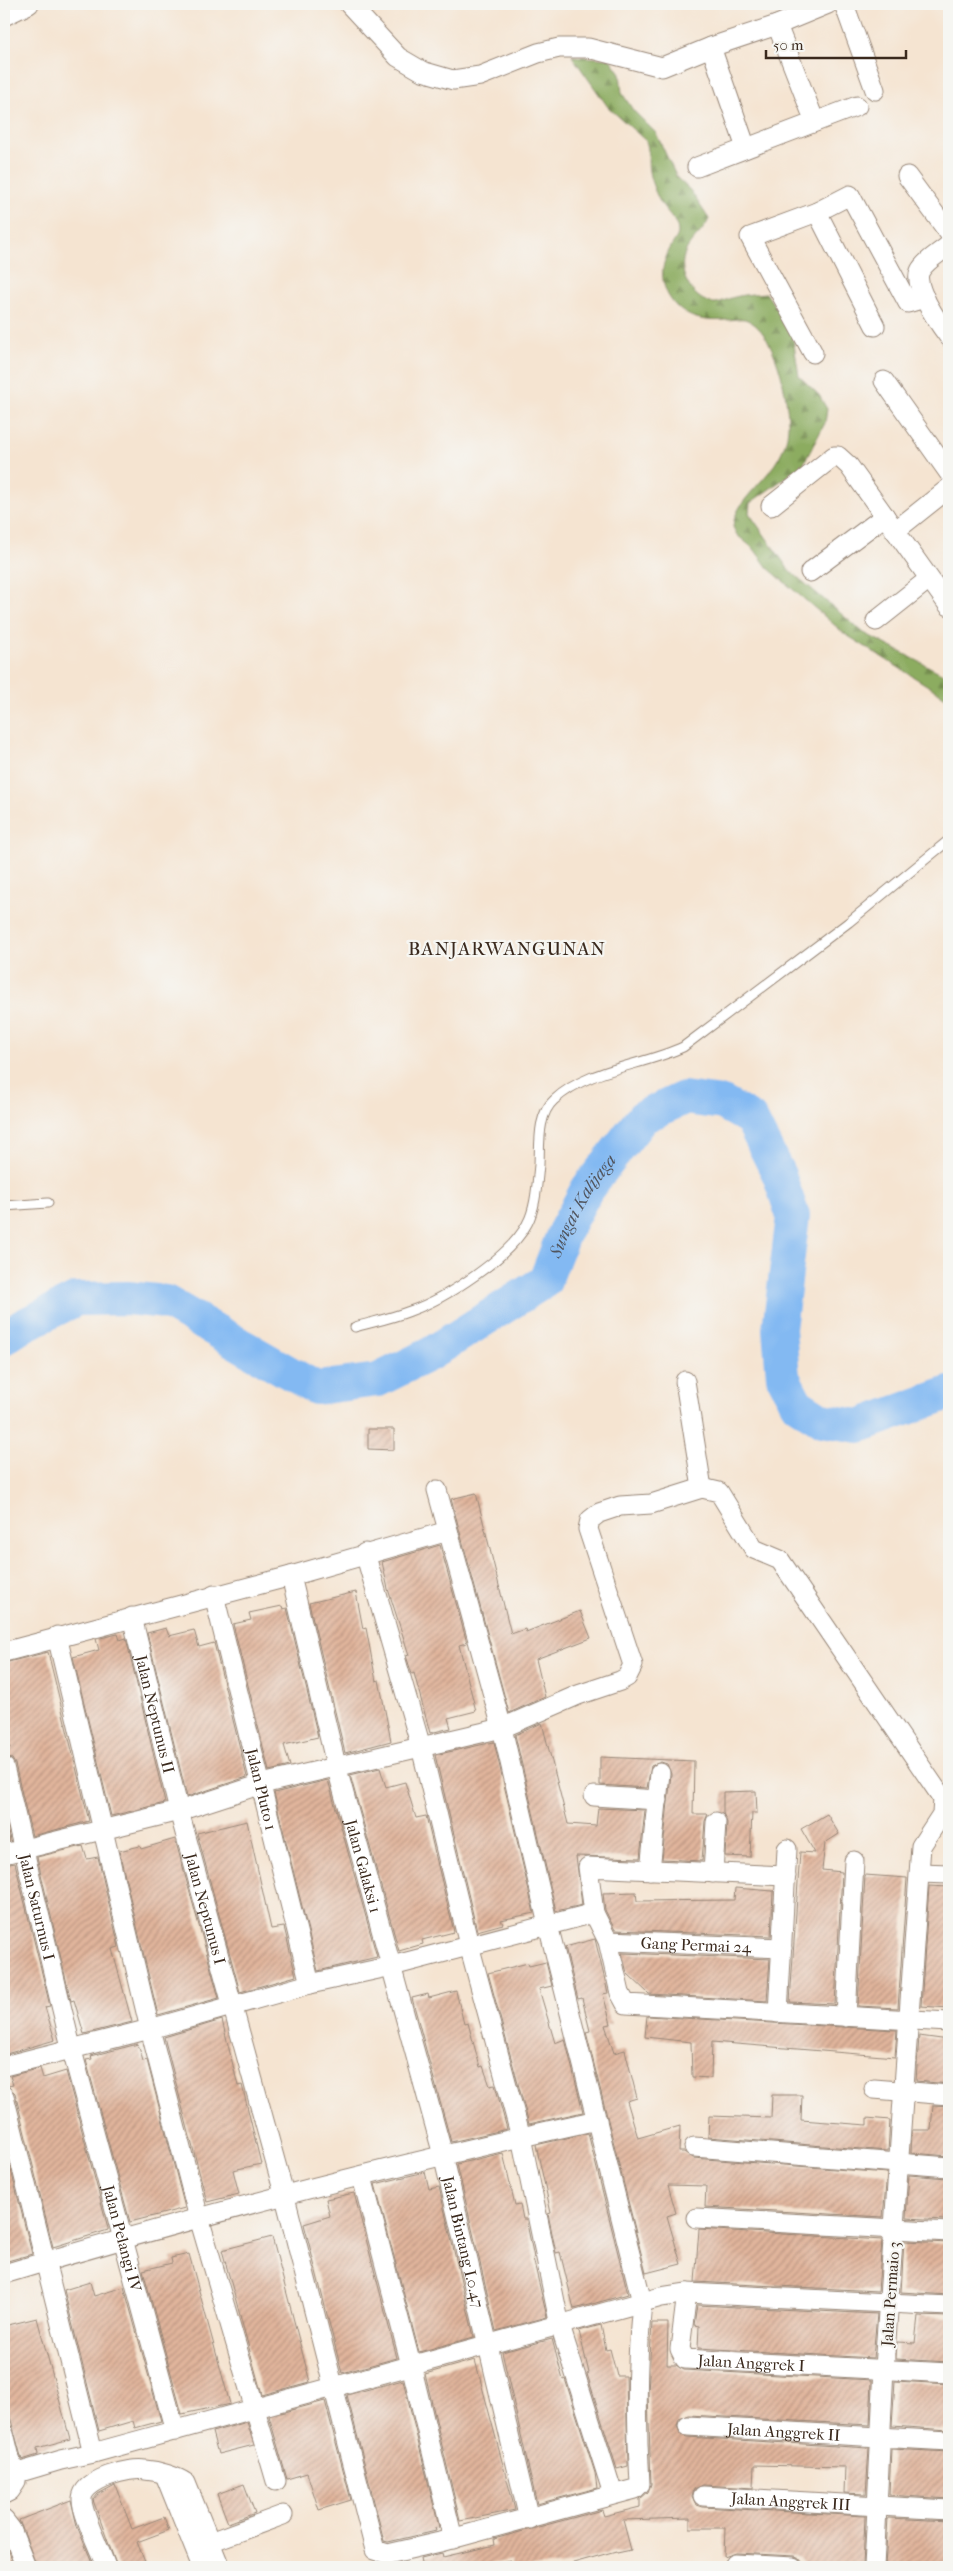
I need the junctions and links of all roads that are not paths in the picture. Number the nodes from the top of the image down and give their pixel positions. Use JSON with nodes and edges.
{"nodes":[{"id":1,"x":29,"y":4,"type":"edge"},
{"id":2,"x":349,"y":4,"type":"edge"},
{"id":3,"x":828,"y":4,"type":"edge"},
{"id":4,"x":844,"y":4,"type":"edge"},
{"id":5,"x":4,"y":16,"type":"edge"},
{"id":6,"x":777,"y":25,"type":"junction"},
{"id":7,"x":711,"y":48,"type":"junction"},
{"id":8,"x":876,"y":90,"type":"dead end"},
{"id":9,"x":857,"y":106,"type":"dead end"},
{"id":10,"x":815,"y":122,"type":"junction"},
{"id":11,"x":746,"y":148,"type":"junction"},
{"id":12,"x":697,"y":168,"type":"dead end"},
{"id":13,"x":907,"y":176,"type":"dead end"},
{"id":14,"x":817,"y":212,"type":"junction"},
{"id":15,"x":949,"y":233,"type":"edge"},
{"id":16,"x":949,"y":245,"type":"edge"},
{"id":17,"x":925,"y":298,"type":"junction"},
{"id":18,"x":875,"y":326,"type":"dead end"},
{"id":19,"x":949,"y":337,"type":"edge"},
{"id":20,"x":813,"y":353,"type":"dead end"},
{"id":21,"x":884,"y":381,"type":"dead end"},
{"id":22,"x":949,"y":473,"type":"edge"},
{"id":23,"x":949,"y":488,"type":"edge"},
{"id":24,"x":771,"y":506,"type":"dead end"},
{"id":25,"x":890,"y":524,"type":"junction"},
{"id":26,"x":810,"y":572,"type":"dead end"},
{"id":27,"x":929,"y":579,"type":"junction"},
{"id":28,"x":949,"y":606,"type":"edge"},
{"id":29,"x":876,"y":621,"type":"dead end"},
{"id":30,"x":949,"y":840,"type":"edge"},
{"id":31,"x":48,"y":1203,"type":"dead end"},
{"id":32,"x":4,"y":1206,"type":"edge"},
{"id":33,"x":355,"y":1327,"type":"dead end"},
{"id":34,"x":685,"y":1381,"type":"dead end"},
{"id":35,"x":702,"y":1488,"type":"junction"},
{"id":36,"x":437,"y":1490,"type":"dead end"},
{"id":37,"x":448,"y":1531,"type":"junction"},
{"id":38,"x":365,"y":1553,"type":"junction"},
{"id":39,"x":291,"y":1576,"type":"junction"},
{"id":40,"x":214,"y":1595,"type":"junction"},
{"id":41,"x":132,"y":1617,"type":"junction"},
{"id":42,"x":57,"y":1636,"type":"junction"},
{"id":43,"x":4,"y":1652,"type":"edge"},
{"id":44,"x":502,"y":1728,"type":"junction"},
{"id":45,"x":421,"y":1747,"type":"junction"},
{"id":46,"x":336,"y":1765,"type":"junction"},
{"id":47,"x":4,"y":1767,"type":"edge"},
{"id":48,"x":660,"y":1773,"type":"dead end"},
{"id":49,"x":262,"y":1784,"type":"junction"},
{"id":50,"x":594,"y":1796,"type":"dead end"},
{"id":51,"x":658,"y":1800,"type":"junction"},
{"id":52,"x":179,"y":1811,"type":"junction"},
{"id":53,"x":716,"y":1822,"type":"dead end"},
{"id":54,"x":104,"y":1830,"type":"junction"},
{"id":55,"x":24,"y":1848,"type":"junction"},
{"id":56,"x":787,"y":1849,"type":"dead end"},
{"id":57,"x":4,"y":1854,"type":"edge"},
{"id":58,"x":854,"y":1861,"type":"dead end"},
{"id":59,"x":650,"y":1870,"type":"junction"},
{"id":60,"x":713,"y":1873,"type":"junction"},
{"id":61,"x":920,"y":1873,"type":"junction"},
{"id":62,"x":949,"y":1874,"type":"edge"},
{"id":63,"x":786,"y":1876,"type":"junction"},
{"id":64,"x":594,"y":1913,"type":"junction"},
{"id":65,"x":548,"y":1925,"type":"junction"},
{"id":66,"x":608,"y":1941,"type":"junction"},
{"id":67,"x":469,"y":1945,"type":"junction"},
{"id":68,"x":782,"y":1948,"type":"junction"},
{"id":69,"x":392,"y":1966,"type":"junction"},
{"id":70,"x":310,"y":1984,"type":"junction"},
{"id":71,"x":233,"y":2006,"type":"junction"},
{"id":72,"x":778,"y":2013,"type":"junction"},
{"id":73,"x":846,"y":2016,"type":"junction"},
{"id":74,"x":910,"y":2020,"type":"junction"},
{"id":75,"x":949,"y":2022,"type":"edge"},
{"id":76,"x":150,"y":2029,"type":"junction"},
{"id":77,"x":71,"y":2048,"type":"junction"},
{"id":78,"x":4,"y":2066,"type":"edge"},
{"id":79,"x":874,"y":2089,"type":"dead end"},
{"id":80,"x":904,"y":2092,"type":"junction"},
{"id":81,"x":949,"y":2095,"type":"edge"},
{"id":82,"x":4,"y":2096,"type":"edge"},
{"id":83,"x":597,"y":2120,"type":"junction"},
{"id":84,"x":521,"y":2137,"type":"junction"},
{"id":85,"x":694,"y":2147,"type":"dead end"},
{"id":86,"x":443,"y":2155,"type":"junction"},
{"id":87,"x":899,"y":2163,"type":"junction"},
{"id":88,"x":949,"y":2167,"type":"edge"},
{"id":89,"x":362,"y":2177,"type":"junction"},
{"id":90,"x":285,"y":2197,"type":"junction"},
{"id":91,"x":199,"y":2218,"type":"junction"},
{"id":92,"x":696,"y":2218,"type":"dead end"},
{"id":93,"x":895,"y":2230,"type":"junction"},
{"id":94,"x":949,"y":2232,"type":"edge"},
{"id":95,"x":123,"y":2240,"type":"junction"},
{"id":96,"x":44,"y":2262,"type":"junction"},
{"id":97,"x":4,"y":2274,"type":"edge"},
{"id":98,"x":687,"y":2293,"type":"junction"},
{"id":99,"x":642,"y":2302,"type":"junction"},
{"id":100,"x":889,"y":2302,"type":"junction"},
{"id":101,"x":949,"y":2306,"type":"edge"},
{"id":102,"x":560,"y":2326,"type":"junction"},
{"id":103,"x":489,"y":2344,"type":"junction"},
{"id":104,"x":411,"y":2365,"type":"junction"},
{"id":105,"x":884,"y":2368,"type":"junction"},
{"id":106,"x":949,"y":2373,"type":"edge"},
{"id":107,"x":333,"y":2387,"type":"junction"},
{"id":108,"x":255,"y":2408,"type":"junction"},
{"id":109,"x":688,"y":2426,"type":"dead end"},
{"id":110,"x":175,"y":2430,"type":"junction"},
{"id":111,"x":4,"y":2433,"type":"edge"},
{"id":112,"x":881,"y":2437,"type":"junction"},
{"id":113,"x":949,"y":2441,"type":"edge"},
{"id":114,"x":93,"y":2453,"type":"junction"},
{"id":115,"x":14,"y":2474,"type":"junction"},
{"id":116,"x":165,"y":2475,"type":"junction"},
{"id":117,"x":276,"y":2482,"type":"dead end"},
{"id":118,"x":4,"y":2494,"type":"edge"},
{"id":119,"x":613,"y":2494,"type":"junction"},
{"id":120,"x":703,"y":2496,"type":"dead end"},
{"id":121,"x":879,"y":2507,"type":"junction"},
{"id":122,"x":949,"y":2510,"type":"edge"},
{"id":123,"x":282,"y":2515,"type":"dead end"},
{"id":124,"x":528,"y":2519,"type":"junction"},
{"id":125,"x":4,"y":2520,"type":"edge"},
{"id":126,"x":453,"y":2539,"type":"junction"},
{"id":127,"x":210,"y":2542,"type":"junction"},
{"id":128,"x":735,"y":2564,"type":"dead end"},
{"id":129,"x":26,"y":2567,"type":"edge"},
{"id":130,"x":106,"y":2567,"type":"edge"},
{"id":131,"x":202,"y":2567,"type":"edge"},
{"id":132,"x":220,"y":2567,"type":"edge"},
{"id":133,"x":793,"y":2567,"type":"edge"},
{"id":134,"x":874,"y":2567,"type":"edge"}],
"edges":[{"from":1,"to":5,"type":"street"},
{"from":2,"to":7,"type":"street"},
{"from":3,"to":6,"type":"street"},
{"from":4,"to":8,"type":"street"},
{"from":6,"to":7,"type":"street"},
{"from":6,"to":10,"type":"street"},
{"from":7,"to":11,"type":"street"},
{"from":9,"to":10,"type":"street"},
{"from":10,"to":11,"type":"street"},
{"from":11,"to":12,"type":"street"},
{"from":13,"to":15,"type":"street"},
{"from":14,"to":17,"type":"street"},
{"from":14,"to":18,"type":"street"},
{"from":14,"to":20,"type":"street"},
{"from":16,"to":17,"type":"street"},
{"from":17,"to":19,"type":"street"},
{"from":21,"to":22,"type":"street"},
{"from":23,"to":25,"type":"street"},
{"from":24,"to":25,"type":"street"},
{"from":25,"to":26,"type":"street"},
{"from":25,"to":27,"type":"street"},
{"from":27,"to":28,"type":"street"},
{"from":27,"to":29,"type":"street"},
{"from":30,"to":33,"type":"lane"},
{"from":31,"to":32,"type":"lane"},
{"from":34,"to":35,"type":"street"},
{"from":35,"to":44,"type":"street"},
{"from":35,"to":61,"type":"street","name":"Jalan Permaio 3"},
{"from":36,"to":37,"type":"street"},
{"from":37,"to":38,"type":"street"},
{"from":37,"to":44,"type":"street"},
{"from":38,"to":39,"type":"street"},
{"from":38,"to":45,"type":"street"},
{"from":39,"to":40,"type":"street"},
{"from":39,"to":46,"type":"street","name":"Jalan Galaksi 1"},
{"from":40,"to":41,"type":"street"},
{"from":40,"to":49,"type":"street","name":"Jalan Pluto 1"},
{"from":41,"to":42,"type":"street"},
{"from":41,"to":52,"type":"street","name":"Jalan Neptunus II"},
{"from":42,"to":43,"type":"street"},
{"from":42,"to":54,"type":"street"},
{"from":44,"to":45,"type":"street"},
{"from":44,"to":65,"type":"street"},
{"from":45,"to":46,"type":"street"},
{"from":45,"to":67,"type":"street"},
{"from":46,"to":49,"type":"street"},
{"from":46,"to":69,"type":"street","name":"Jalan Galaksi 1"},
{"from":47,"to":55,"type":"street","name":"Jalan Saturnus I"},
{"from":48,"to":51,"type":"street"},
{"from":49,"to":52,"type":"street"},
{"from":49,"to":70,"type":"street","name":"Jalan Pluto 1"},
{"from":50,"to":51,"type":"street"},
{"from":51,"to":59,"type":"street"},
{"from":52,"to":54,"type":"street"},
{"from":52,"to":71,"type":"street","name":"Jalan Neptunus I"},
{"from":53,"to":60,"type":"street"},
{"from":54,"to":55,"type":"street"},
{"from":54,"to":76,"type":"street"},
{"from":55,"to":57,"type":"street"},
{"from":55,"to":77,"type":"street","name":"Jalan Saturnus I"},
{"from":56,"to":63,"type":"street"},
{"from":58,"to":73,"type":"street"},
{"from":59,"to":60,"type":"street"},
{"from":59,"to":64,"type":"street"},
{"from":60,"to":63,"type":"street"},
{"from":61,"to":62,"type":"street"},
{"from":61,"to":74,"type":"street","name":"Jalan Permaio 3"},
{"from":63,"to":68,"type":"street"},
{"from":64,"to":65,"type":"street"},
{"from":64,"to":66,"type":"street"},
{"from":65,"to":67,"type":"street"},
{"from":65,"to":83,"type":"street"},
{"from":66,"to":68,"type":"street","name":"Gang Permai 24"},
{"from":66,"to":72,"type":"street"},
{"from":67,"to":69,"type":"street"},
{"from":67,"to":84,"type":"street"},
{"from":68,"to":72,"type":"street"},
{"from":69,"to":70,"type":"street"},
{"from":69,"to":86,"type":"street","name":"Jalan Bintang I.0.47"},
{"from":70,"to":71,"type":"street"},
{"from":71,"to":76,"type":"street"},
{"from":71,"to":90,"type":"street","name":"Jalan Neptunus I"},
{"from":72,"to":73,"type":"street"},
{"from":73,"to":74,"type":"street"},
{"from":74,"to":75,"type":"street"},
{"from":74,"to":80,"type":"street","name":"Jalan Permaio 3"},
{"from":76,"to":77,"type":"street"},
{"from":76,"to":91,"type":"street"},
{"from":77,"to":78,"type":"street"},
{"from":77,"to":95,"type":"street","name":"Jalan Pelangi IV"},
{"from":79,"to":80,"type":"street"},
{"from":80,"to":81,"type":"street"},
{"from":80,"to":87,"type":"street","name":"Jalan Permaio 3"},
{"from":82,"to":96,"type":"street"},
{"from":83,"to":84,"type":"street"},
{"from":83,"to":99,"type":"street"},
{"from":84,"to":86,"type":"street"},
{"from":84,"to":102,"type":"street"},
{"from":85,"to":87,"type":"street"},
{"from":86,"to":89,"type":"street"},
{"from":86,"to":103,"type":"street","name":"Jalan Bintang I.0.47"},
{"from":87,"to":88,"type":"street"},
{"from":87,"to":93,"type":"street","name":"Jalan Permaio 3"},
{"from":89,"to":90,"type":"street"},
{"from":89,"to":104,"type":"street"},
{"from":90,"to":91,"type":"street"},
{"from":90,"to":107,"type":"street","name":"Jalan Neptunus I"},
{"from":91,"to":95,"type":"street"},
{"from":91,"to":108,"type":"street"},
{"from":92,"to":93,"type":"street"},
{"from":93,"to":94,"type":"street"},
{"from":93,"to":100,"type":"street","name":"Jalan Permaio 3"},
{"from":95,"to":96,"type":"street"},
{"from":95,"to":110,"type":"street","name":"Jalan Pelangi IV"},
{"from":96,"to":97,"type":"street"},
{"from":96,"to":114,"type":"street"},
{"from":98,"to":99,"type":"street"},
{"from":98,"to":100,"type":"street"},
{"from":98,"to":105,"type":"street","name":"Jalan Anggrek I"},
{"from":99,"to":102,"type":"street"},
{"from":99,"to":119,"type":"street"},
{"from":100,"to":101,"type":"street"},
{"from":100,"to":105,"type":"street","name":"Jalan Permaio 3"},
{"from":102,"to":103,"type":"street"},
{"from":102,"to":119,"type":"street"},
{"from":103,"to":104,"type":"street"},
{"from":103,"to":124,"type":"street","name":"Jalan Bintang I.0.47"},
{"from":104,"to":107,"type":"street"},
{"from":104,"to":126,"type":"street"},
{"from":105,"to":106,"type":"street"},
{"from":105,"to":112,"type":"street","name":"Jalan Permaio 3"},
{"from":107,"to":108,"type":"street"},
{"from":107,"to":126,"type":"street","name":"Jalan Neptunus I"},
{"from":108,"to":110,"type":"street"},
{"from":108,"to":117,"type":"street"},
{"from":109,"to":112,"type":"street","name":"Jalan Anggrek II"},
{"from":110,"to":114,"type":"street"},
{"from":111,"to":115,"type":"street"},
{"from":112,"to":113,"type":"street","name":"Jalan Anggrek II"},
{"from":112,"to":121,"type":"street","name":"Jalan Permaio 3"},
{"from":114,"to":115,"type":"street"},
{"from":115,"to":118,"type":"street"},
{"from":116,"to":127,"type":"street"},
{"from":116,"to":130,"type":"street"},
{"from":116,"to":131,"type":"street"},
{"from":119,"to":124,"type":"street"},
{"from":120,"to":121,"type":"street","name":"Jalan Anggrek III"},
{"from":121,"to":122,"type":"street","name":"Jalan Anggrek III"},
{"from":121,"to":134,"type":"street","name":"Jalan Permaio 3"},
{"from":123,"to":127,"type":"street"},
{"from":124,"to":126,"type":"street"},
{"from":125,"to":129,"type":"street"},
{"from":127,"to":132,"type":"street"},
{"from":128,"to":133,"type":"street"}]}
